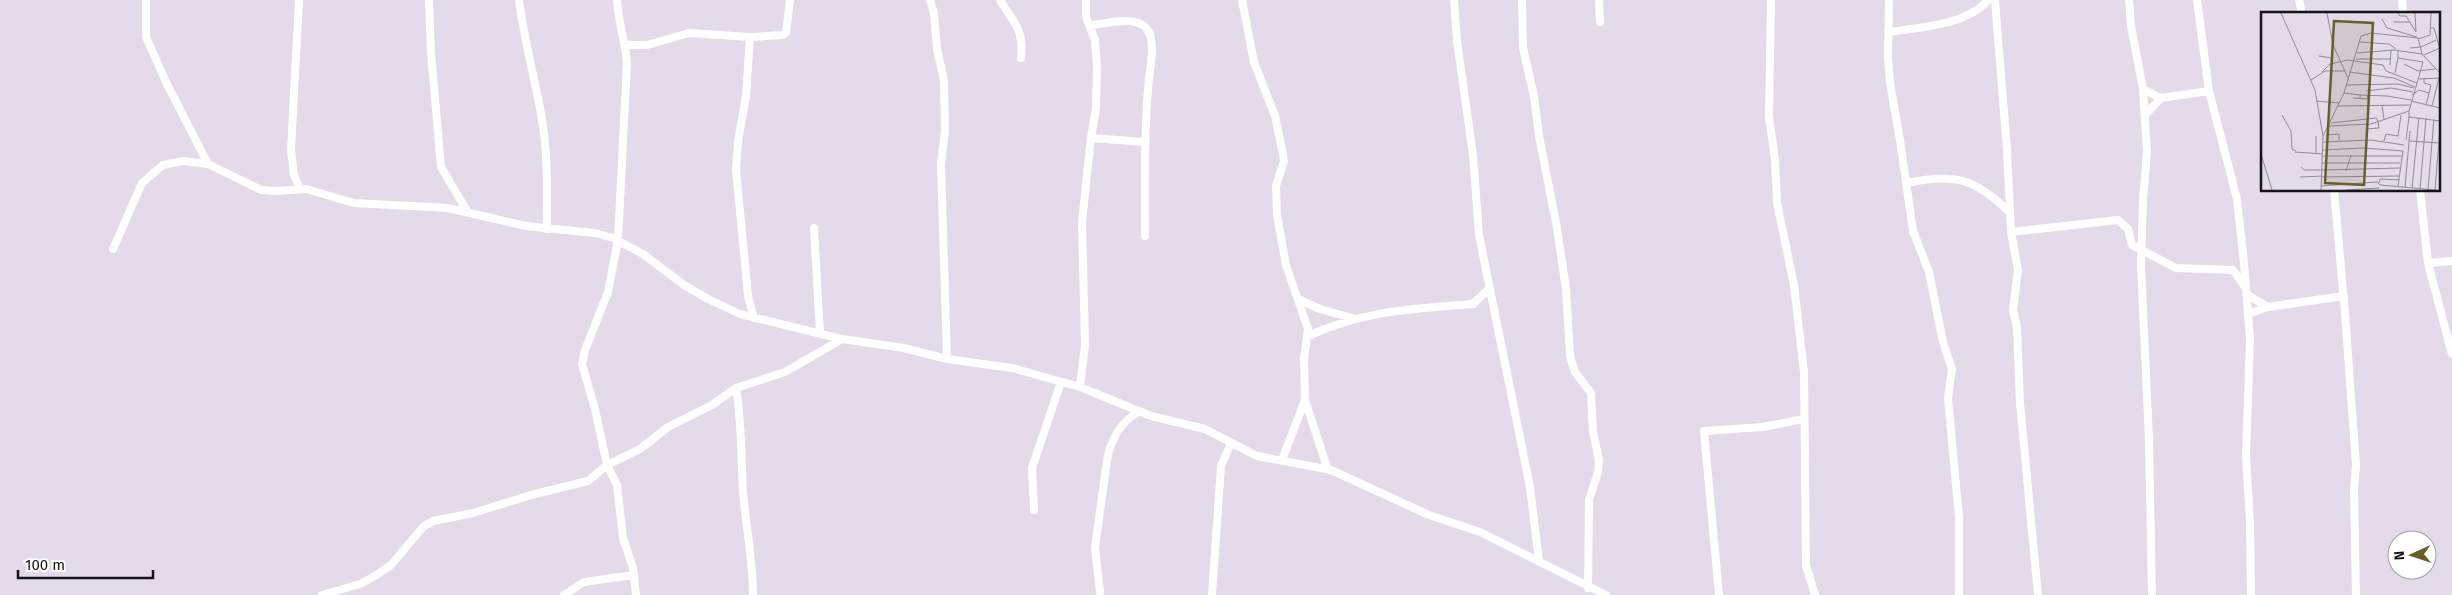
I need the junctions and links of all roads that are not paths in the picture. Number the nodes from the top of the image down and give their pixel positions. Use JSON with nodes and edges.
{"nodes":[{"id":1,"x":146,"y":0,"type":"edge"},
{"id":2,"x":298,"y":0,"type":"edge"},
{"id":3,"x":429,"y":0,"type":"edge"},
{"id":4,"x":519,"y":0,"type":"edge"},
{"id":5,"x":617,"y":0,"type":"edge"},
{"id":6,"x":790,"y":0,"type":"edge"},
{"id":7,"x":930,"y":0,"type":"edge"},
{"id":8,"x":1000,"y":0,"type":"edge"},
{"id":9,"x":1086,"y":0,"type":"edge"},
{"id":10,"x":1242,"y":0,"type":"edge"},
{"id":11,"x":1454,"y":0,"type":"edge"},
{"id":12,"x":1522,"y":0,"type":"edge"},
{"id":13,"x":1599,"y":0,"type":"edge"},
{"id":14,"x":1771,"y":0,"type":"edge"},
{"id":15,"x":1889,"y":0,"type":"edge"},
{"id":16,"x":1988,"y":0,"type":"edge"},
{"id":17,"x":1995,"y":0,"type":"edge"},
{"id":18,"x":2129,"y":0,"type":"edge"},
{"id":19,"x":2197,"y":0,"type":"edge"},
{"id":20,"x":1600,"y":22,"type":"dead end"},
{"id":21,"x":1091,"y":25,"type":"junction"},
{"id":22,"x":1888,"y":32,"type":"junction"},
{"id":23,"x":750,"y":37,"type":"junction"},
{"id":24,"x":625,"y":46,"type":"junction"},
{"id":25,"x":1021,"y":58,"type":"dead end"},
{"id":26,"x":2143,"y":89,"type":"junction"},
{"id":27,"x":2209,"y":91,"type":"junction"},
{"id":28,"x":2161,"y":98,"type":"junction"},
{"id":29,"x":2145,"y":115,"type":"junction"},
{"id":30,"x":1091,"y":138,"type":"junction"},
{"id":31,"x":1145,"y":142,"type":"junction"},
{"id":32,"x":208,"y":164,"type":"junction"},
{"id":33,"x":1907,"y":183,"type":"junction"},
{"id":34,"x":300,"y":190,"type":"junction"},
{"id":35,"x":2334,"y":191,"type":"edge"},
{"id":36,"x":2420,"y":191,"type":"edge"},
{"id":37,"x":467,"y":211,"type":"junction"},
{"id":38,"x":2009,"y":212,"type":"junction"},
{"id":39,"x":814,"y":228,"type":"dead end"},
{"id":40,"x":547,"y":230,"type":"junction"},
{"id":41,"x":2011,"y":232,"type":"junction"},
{"id":42,"x":1145,"y":236,"type":"dead end"},
{"id":43,"x":618,"y":240,"type":"junction"},
{"id":44,"x":112,"y":249,"type":"dead end"},
{"id":45,"x":2141,"y":249,"type":"junction"},
{"id":46,"x":2152,"y":257,"type":"junction"},
{"id":47,"x":2452,"y":261,"type":"edge"},
{"id":48,"x":2428,"y":263,"type":"junction"},
{"id":49,"x":2142,"y":266,"type":"junction"},
{"id":50,"x":1490,"y":288,"type":"junction"},
{"id":51,"x":2246,"y":291,"type":"junction"},
{"id":52,"x":2344,"y":296,"type":"junction"},
{"id":53,"x":1298,"y":299,"type":"junction"},
{"id":54,"x":2268,"y":307,"type":"junction"},
{"id":55,"x":2248,"y":314,"type":"junction"},
{"id":56,"x":754,"y":318,"type":"junction"},
{"id":57,"x":1354,"y":319,"type":"junction"},
{"id":58,"x":820,"y":333,"type":"junction"},
{"id":59,"x":1308,"y":336,"type":"junction"},
{"id":60,"x":842,"y":339,"type":"junction"},
{"id":61,"x":2452,"y":354,"type":"edge"},
{"id":62,"x":947,"y":360,"type":"junction"},
{"id":63,"x":1061,"y":382,"type":"junction"},
{"id":64,"x":1080,"y":387,"type":"junction"},
{"id":65,"x":736,"y":388,"type":"junction"},
{"id":66,"x":1305,"y":400,"type":"junction"},
{"id":67,"x":1125,"y":406,"type":"junction"},
{"id":68,"x":1139,"y":412,"type":"junction"},
{"id":69,"x":1126,"y":419,"type":"junction"},
{"id":70,"x":1803,"y":419,"type":"junction"},
{"id":71,"x":1231,"y":443,"type":"junction"},
{"id":72,"x":1282,"y":460,"type":"junction"},
{"id":73,"x":607,"y":465,"type":"junction"},
{"id":74,"x":1328,"y":470,"type":"junction"},
{"id":75,"x":1034,"y":510,"type":"dead end"},
{"id":76,"x":1539,"y":561,"type":"junction"},
{"id":77,"x":634,"y":575,"type":"junction"},
{"id":78,"x":1588,"y":588,"type":"junction"},
{"id":79,"x":1100,"y":592,"type":"dead end"},
{"id":80,"x":322,"y":595,"type":"edge"},
{"id":81,"x":564,"y":595,"type":"edge"},
{"id":82,"x":636,"y":595,"type":"edge"},
{"id":83,"x":753,"y":595,"type":"edge"},
{"id":84,"x":1212,"y":595,"type":"edge"},
{"id":85,"x":1606,"y":595,"type":"edge"},
{"id":86,"x":1719,"y":595,"type":"edge"},
{"id":87,"x":1815,"y":595,"type":"edge"},
{"id":88,"x":1959,"y":595,"type":"edge"},
{"id":89,"x":2038,"y":595,"type":"edge"},
{"id":90,"x":2152,"y":595,"type":"edge"},
{"id":91,"x":2251,"y":595,"type":"edge"},
{"id":92,"x":2356,"y":595,"type":"edge"}],
"edges":[{"from":1,"to":32,"type":"street"},
{"from":2,"to":34,"type":"street"},
{"from":3,"to":37,"type":"street"},
{"from":4,"to":40,"type":"street"},
{"from":5,"to":24,"type":"street"},
{"from":6,"to":23,"type":"street"},
{"from":7,"to":62,"type":"street"},
{"from":8,"to":25,"type":"street"},
{"from":9,"to":21,"type":"street"},
{"from":10,"to":53,"type":"street"},
{"from":11,"to":50,"type":"street"},
{"from":12,"to":78,"type":"street"},
{"from":13,"to":20,"type":"street"},
{"from":14,"to":70,"type":"street"},
{"from":15,"to":22,"type":"street"},
{"from":16,"to":22,"type":"street"},
{"from":17,"to":38,"type":"street"},
{"from":18,"to":26,"type":"street"},
{"from":19,"to":27,"type":"street"},
{"from":21,"to":30,"type":"street"},
{"from":21,"to":31,"type":"street"},
{"from":22,"to":33,"type":"street"},
{"from":23,"to":24,"type":"street"},
{"from":23,"to":56,"type":"street"},
{"from":24,"to":43,"type":"street"},
{"from":26,"to":28,"type":"street"},
{"from":26,"to":29,"type":"street"},
{"from":27,"to":28,"type":"street"},
{"from":27,"to":51,"type":"street"},
{"from":28,"to":29,"type":"street"},
{"from":29,"to":45,"type":"street"},
{"from":30,"to":31,"type":"street"},
{"from":30,"to":64,"type":"street"},
{"from":31,"to":42,"type":"street"},
{"from":32,"to":34,"type":"street"},
{"from":32,"to":44,"type":"street"},
{"from":33,"to":38,"type":"street"},
{"from":33,"to":88,"type":"street"},
{"from":34,"to":37,"type":"street"},
{"from":35,"to":52,"type":"street"},
{"from":36,"to":48,"type":"street"},
{"from":37,"to":40,"type":"street"},
{"from":38,"to":41,"type":"street"},
{"from":39,"to":58,"type":"street"},
{"from":40,"to":43,"type":"street"},
{"from":41,"to":45,"type":"street"},
{"from":41,"to":89,"type":"street"},
{"from":43,"to":56,"type":"street"},
{"from":43,"to":73,"type":"street"},
{"from":45,"to":46,"type":"street"},
{"from":45,"to":49,"type":"street"},
{"from":46,"to":49,"type":"street"},
{"from":46,"to":51,"type":"street"},
{"from":47,"to":48,"type":"street"},
{"from":48,"to":61,"type":"street"},
{"from":49,"to":90,"type":"street"},
{"from":50,"to":57,"type":"street"},
{"from":50,"to":76,"type":"street"},
{"from":51,"to":54,"type":"street"},
{"from":51,"to":55,"type":"street"},
{"from":52,"to":54,"type":"street"},
{"from":52,"to":92,"type":"street"},
{"from":53,"to":57,"type":"street"},
{"from":53,"to":59,"type":"street"},
{"from":54,"to":55,"type":"street"},
{"from":55,"to":91,"type":"street"},
{"from":56,"to":58,"type":"street"},
{"from":57,"to":59,"type":"street"},
{"from":58,"to":60,"type":"street"},
{"from":59,"to":66,"type":"street"},
{"from":60,"to":62,"type":"street"},
{"from":60,"to":65,"type":"street"},
{"from":62,"to":63,"type":"street"},
{"from":63,"to":64,"type":"street"},
{"from":63,"to":75,"type":"street"},
{"from":64,"to":67,"type":"street"},
{"from":65,"to":73,"type":"street"},
{"from":65,"to":83,"type":"street"},
{"from":66,"to":72,"type":"street"},
{"from":66,"to":74,"type":"street"},
{"from":67,"to":68,"type":"street"},
{"from":67,"to":69,"type":"street"},
{"from":68,"to":69,"type":"street"},
{"from":68,"to":71,"type":"street"},
{"from":69,"to":79,"type":"street"},
{"from":70,"to":86,"type":"street"},
{"from":70,"to":87,"type":"street"},
{"from":71,"to":72,"type":"street"},
{"from":71,"to":84,"type":"street"},
{"from":72,"to":74,"type":"street"},
{"from":73,"to":77,"type":"street"},
{"from":73,"to":80,"type":"street"},
{"from":74,"to":76,"type":"street"},
{"from":76,"to":78,"type":"street"},
{"from":77,"to":81,"type":"street"},
{"from":77,"to":82,"type":"street"},
{"from":78,"to":85,"type":"street"}]}
